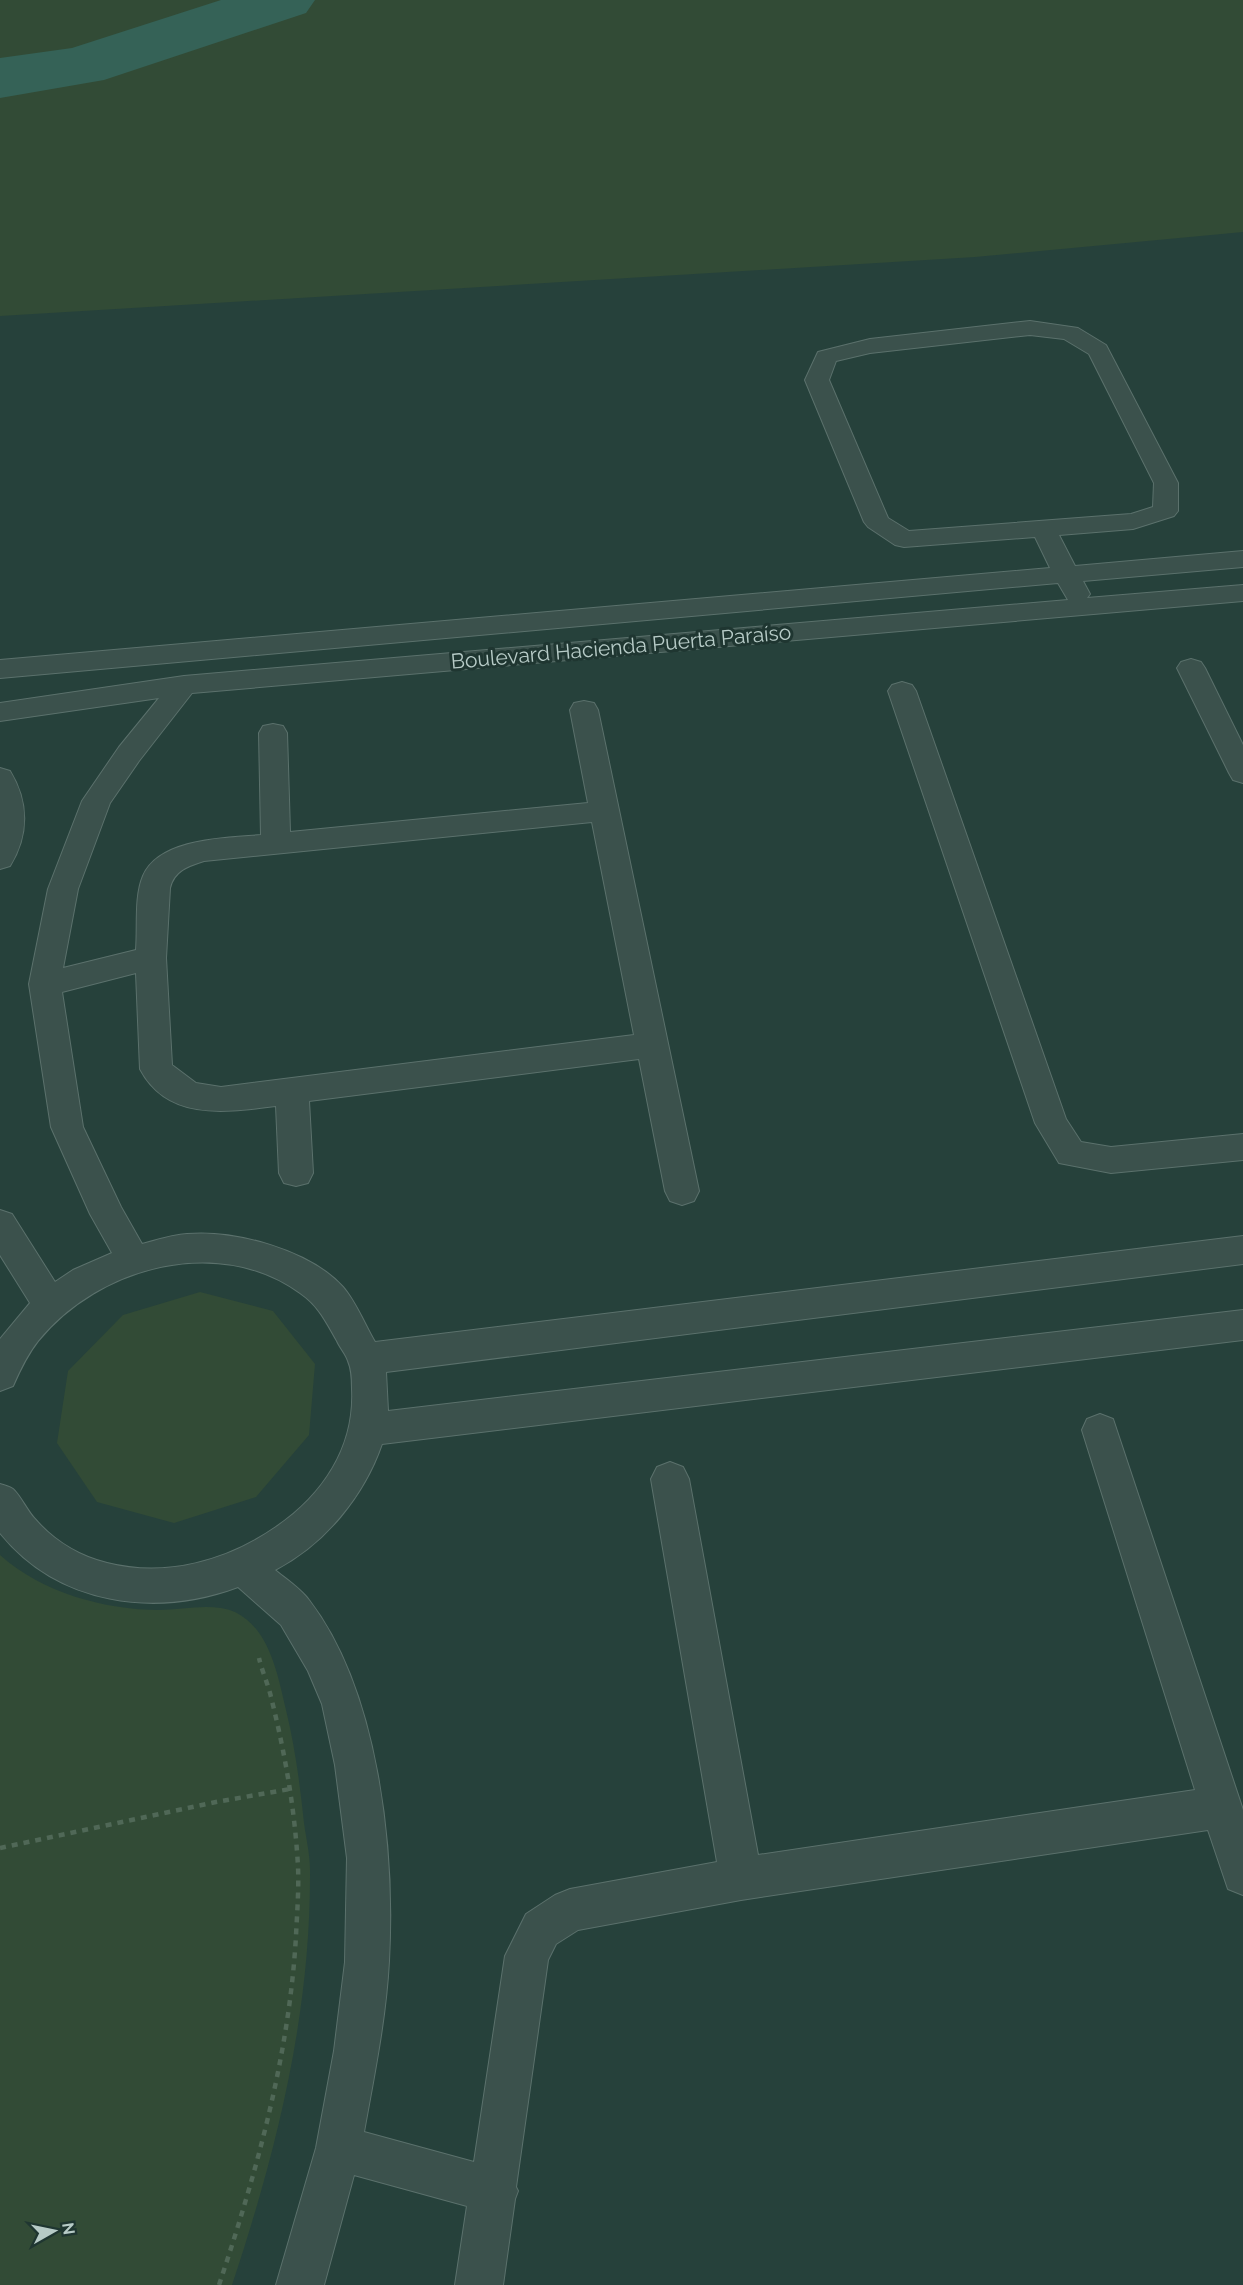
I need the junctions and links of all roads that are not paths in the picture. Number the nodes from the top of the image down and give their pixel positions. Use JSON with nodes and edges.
{"nodes":[{"id":1,"x":1043,"y":529,"type":"junction"},
{"id":2,"x":1243,"y":559,"type":"edge"},
{"id":3,"x":1067,"y":576,"type":"junction"},
{"id":4,"x":1243,"y":593,"type":"edge"},
{"id":5,"x":1083,"y":607,"type":"junction"},
{"id":6,"x":1191,"y":668,"type":"dead end"},
{"id":7,"x":0,"y":669,"type":"edge"},
{"id":8,"x":184,"y":685,"type":"junction"},
{"id":9,"x":902,"y":691,"type":"dead end"},
{"id":10,"x":584,"y":710,"type":"dead end"},
{"id":11,"x":0,"y":712,"type":"edge"},
{"id":12,"x":273,"y":734,"type":"dead end"},
{"id":13,"x":1243,"y":773,"type":"edge"},
{"id":14,"x":0,"y":778,"type":"edge"},
{"id":15,"x":605,"y":810,"type":"junction"},
{"id":16,"x":276,"y":844,"type":"junction"},
{"id":17,"x":0,"y":859,"type":"edge"},
{"id":18,"x":151,"y":958,"type":"junction"},
{"id":19,"x":45,"y":984,"type":"junction"},
{"id":20,"x":651,"y":1045,"type":"junction"},
{"id":21,"x":292,"y":1092,"type":"junction"},
{"id":22,"x":1241,"y":1153,"type":"edge"},
{"id":23,"x":296,"y":1173,"type":"dead end"},
{"id":24,"x":682,"y":1191,"type":"dead end"},
{"id":25,"x":0,"y":1224,"type":"edge"},
{"id":26,"x":1243,"y":1250,"type":"edge"},
{"id":27,"x":134,"y":1259,"type":"junction"},
{"id":28,"x":51,"y":1305,"type":"junction"},
{"id":29,"x":1243,"y":1325,"type":"edge"},
{"id":30,"x":366,"y":1359,"type":"junction"},
{"id":31,"x":0,"y":1375,"type":"edge"},
{"id":32,"x":369,"y":1429,"type":"junction"},
{"id":33,"x":1100,"y":1430,"type":"dead end"},
{"id":34,"x":670,"y":1479,"type":"dead end"},
{"id":35,"x":0,"y":1501,"type":"edge"},
{"id":36,"x":244,"y":1568,"type":"junction"},
{"id":37,"x":1221,"y":1807,"type":"junction"},
{"id":38,"x":1243,"y":1874,"type":"edge"},
{"id":39,"x":741,"y":1879,"type":"junction"},
{"id":40,"x":339,"y":2148,"type":"junction"},
{"id":41,"x":495,"y":2191,"type":"junction"},
{"id":42,"x":300,"y":2285,"type":"edge"},
{"id":43,"x":479,"y":2285,"type":"edge"}],
"edges":[{"from":1,"to":1,"type":"street"},
{"from":1,"to":3,"type":"street"},
{"from":2,"to":3,"type":"street","name":"Boulevard Hacienda Puerta Paraíso"},
{"from":3,"to":5,"type":"street"},
{"from":3,"to":7,"type":"street","name":"Boulevard Hacienda Puerta Paraíso"},
{"from":4,"to":5,"type":"street","name":"Boulevard Hacienda Puerta Paraíso"},
{"from":5,"to":8,"type":"street","name":"Boulevard Hacienda Puerta Paraíso"},
{"from":6,"to":13,"type":"street"},
{"from":8,"to":11,"type":"street","name":"Boulevard Hacienda Puerta Paraíso"},
{"from":8,"to":19,"type":"street"},
{"from":9,"to":22,"type":"street"},
{"from":10,"to":15,"type":"street"},
{"from":12,"to":16,"type":"street"},
{"from":14,"to":17,"type":"street"},
{"from":15,"to":16,"type":"street"},
{"from":15,"to":20,"type":"street"},
{"from":16,"to":18,"type":"street"},
{"from":18,"to":19,"type":"street"},
{"from":18,"to":21,"type":"street"},
{"from":19,"to":27,"type":"street"},
{"from":20,"to":21,"type":"street"},
{"from":20,"to":24,"type":"street"},
{"from":21,"to":23,"type":"street"},
{"from":25,"to":28,"type":"street"},
{"from":26,"to":30,"type":"street"},
{"from":27,"to":28,"type":"street"},
{"from":27,"to":30,"type":"street"},
{"from":28,"to":31,"type":"street"},
{"from":29,"to":32,"type":"street"},
{"from":30,"to":32,"type":"street"},
{"from":32,"to":36,"type":"street"},
{"from":33,"to":37,"type":"street"},
{"from":34,"to":39,"type":"street"},
{"from":35,"to":36,"type":"street"},
{"from":36,"to":40,"type":"street"},
{"from":37,"to":38,"type":"street"},
{"from":37,"to":39,"type":"street"},
{"from":39,"to":41,"type":"street"},
{"from":40,"to":41,"type":"street"},
{"from":40,"to":42,"type":"street"},
{"from":41,"to":43,"type":"street"}]}
